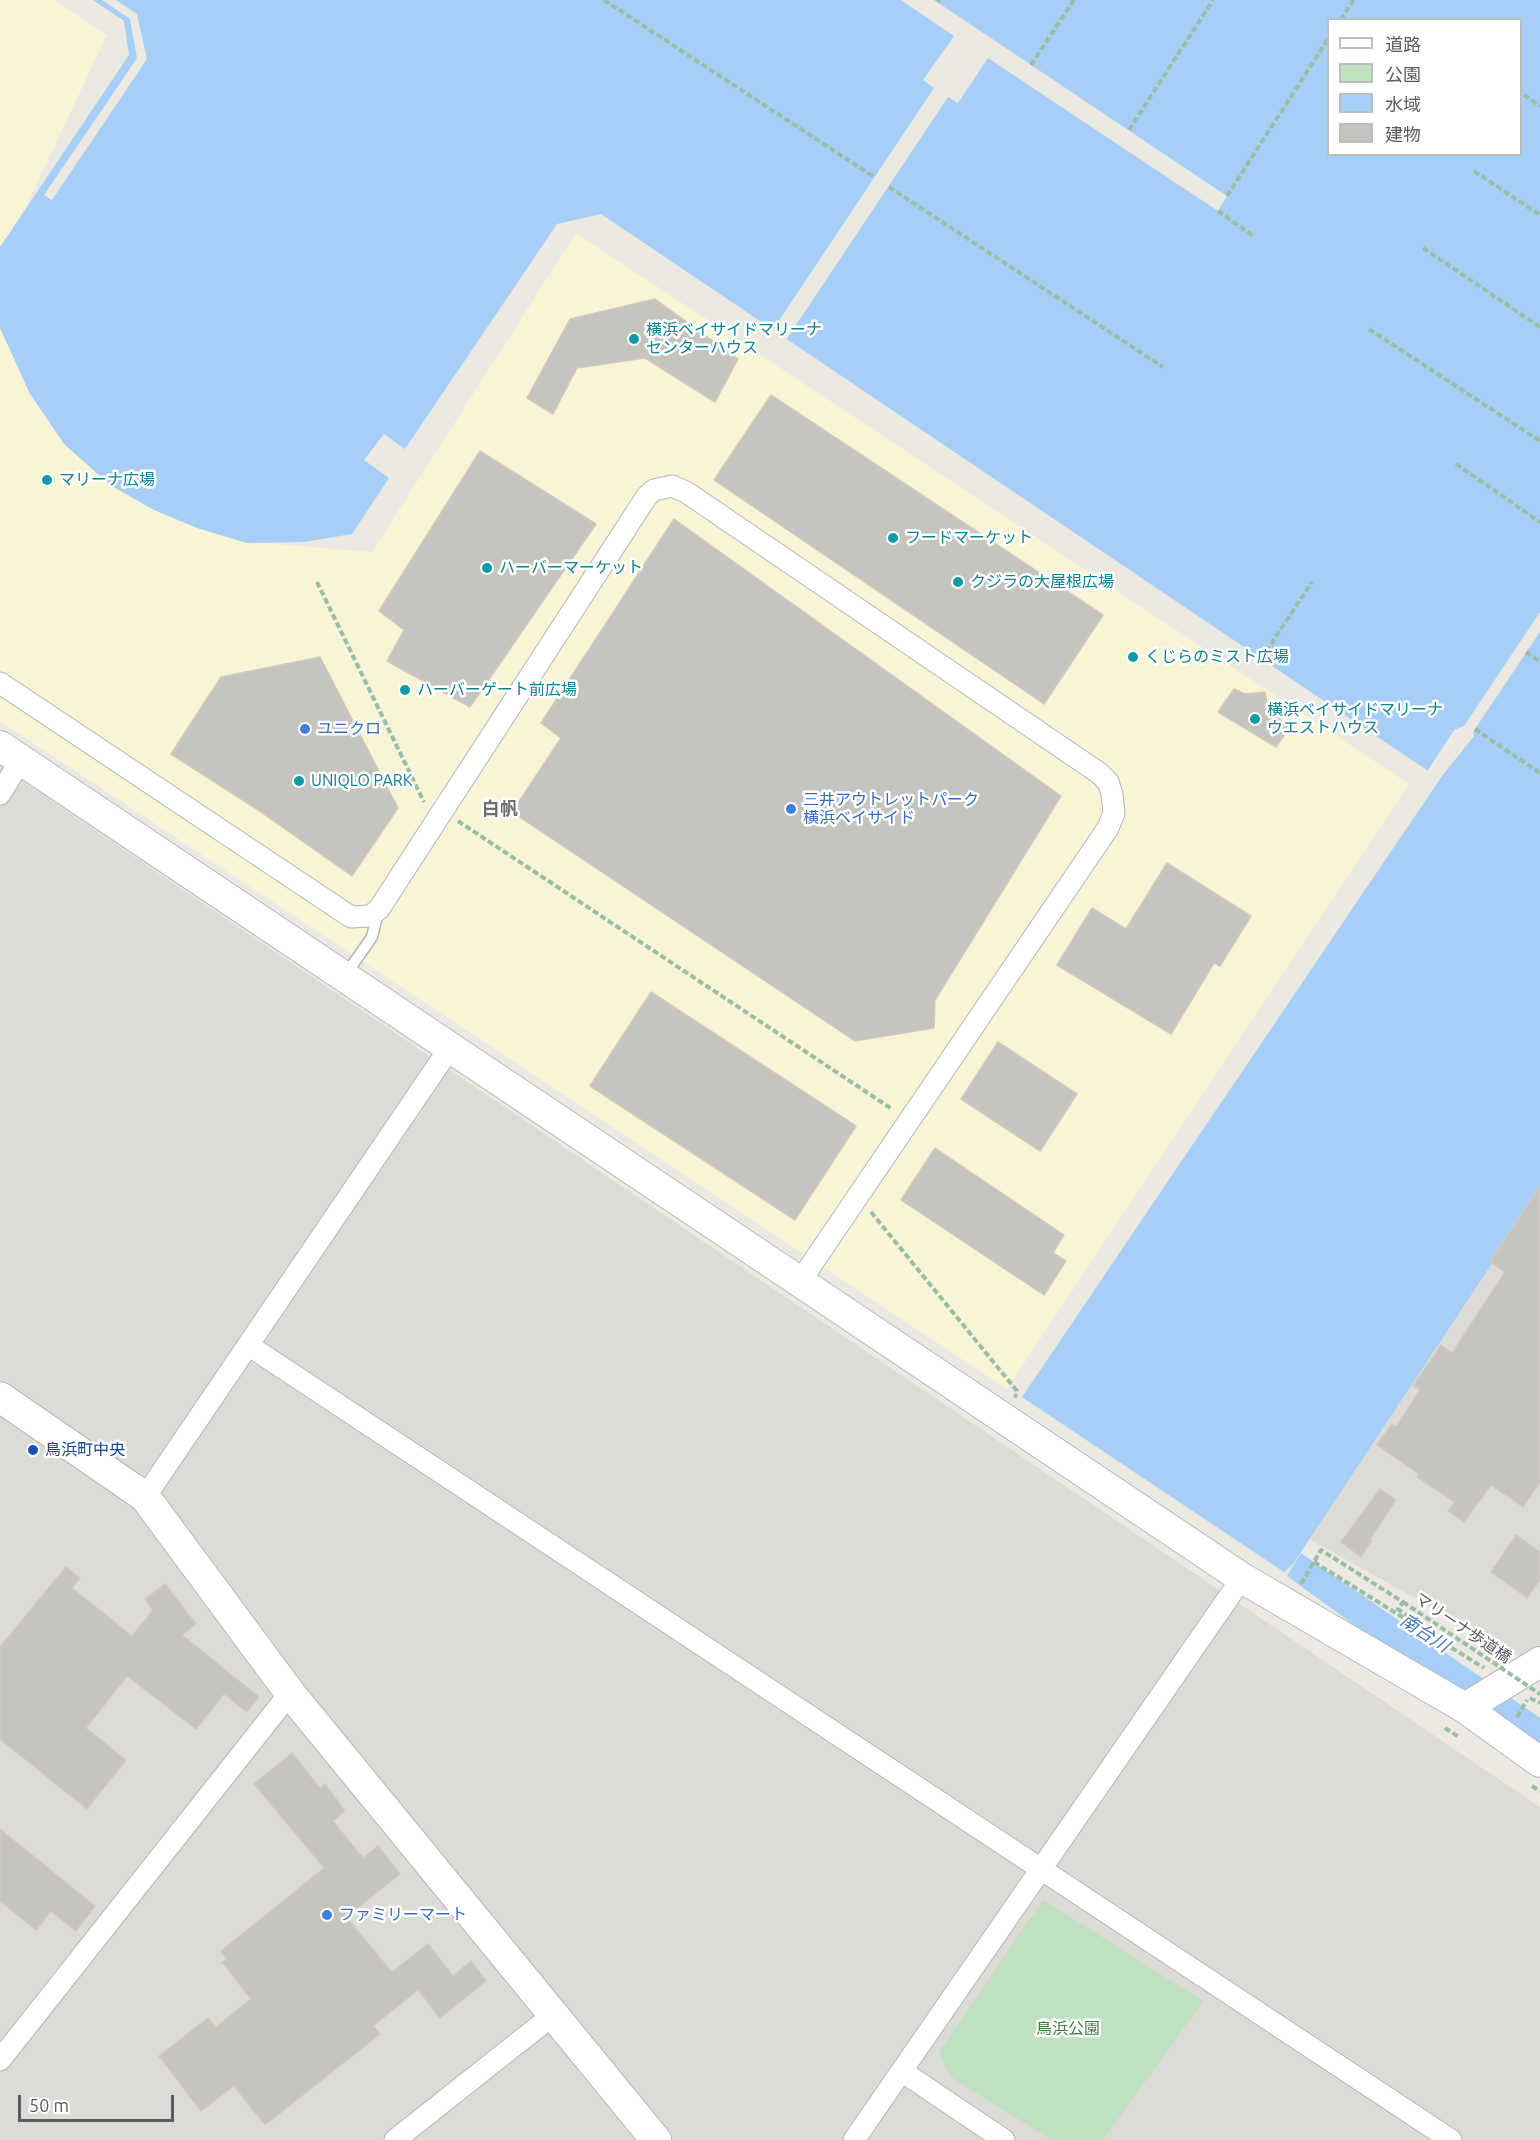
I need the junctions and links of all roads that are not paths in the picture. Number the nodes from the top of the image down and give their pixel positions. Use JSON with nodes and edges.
{"nodes":[{"id":1,"x":0,"y":683,"type":"edge"},
{"id":2,"x":10,"y":753,"type":"edge"},
{"id":3,"x":0,"y":794,"type":"edge"},
{"id":4,"x":379,"y":909,"type":"junction"},
{"id":5,"x":345,"y":975,"type":"junction"},
{"id":6,"x":451,"y":1046,"type":"junction"},
{"id":7,"x":801,"y":1280,"type":"junction"},
{"id":8,"x":248,"y":1345,"type":"junction"},
{"id":9,"x":0,"y":1397,"type":"edge"},
{"id":10,"x":145,"y":1497,"type":"junction"},
{"id":11,"x":1242,"y":1578,"type":"junction"},
{"id":12,"x":1540,"y":1662,"type":"edge"},
{"id":13,"x":290,"y":1693,"type":"junction"},
{"id":14,"x":1465,"y":1708,"type":"junction"},
{"id":15,"x":1540,"y":1762,"type":"edge"},
{"id":16,"x":1043,"y":1869,"type":"junction"},
{"id":17,"x":553,"y":2015,"type":"junction"},
{"id":18,"x":0,"y":2060,"type":"edge"},
{"id":19,"x":903,"y":2072,"type":"junction"},
{"id":20,"x":395,"y":2140,"type":"edge"},
{"id":21,"x":656,"y":2140,"type":"edge"},
{"id":22,"x":854,"y":2140,"type":"edge"},
{"id":23,"x":1005,"y":2140,"type":"edge"},
{"id":24,"x":1451,"y":2140,"type":"edge"}],
"edges":[{"from":1,"to":4,"type":"street"},
{"from":2,"to":3,"type":"street"},
{"from":2,"to":5,"type":"street"},
{"from":4,"to":5,"type":"lane"},
{"from":4,"to":7,"type":"street"},
{"from":5,"to":6,"type":"street"},
{"from":6,"to":7,"type":"street"},
{"from":6,"to":8,"type":"street"},
{"from":7,"to":11,"type":"street"},
{"from":8,"to":10,"type":"street"},
{"from":8,"to":16,"type":"street"},
{"from":9,"to":10,"type":"street"},
{"from":10,"to":13,"type":"street"},
{"from":11,"to":14,"type":"street"},
{"from":11,"to":16,"type":"street"},
{"from":12,"to":14,"type":"street"},
{"from":13,"to":17,"type":"street"},
{"from":13,"to":18,"type":"street"},
{"from":14,"to":15,"type":"street"},
{"from":16,"to":19,"type":"street"},
{"from":16,"to":24,"type":"street"},
{"from":17,"to":20,"type":"street"},
{"from":17,"to":21,"type":"street"},
{"from":19,"to":22,"type":"street"},
{"from":19,"to":23,"type":"street"}]}
